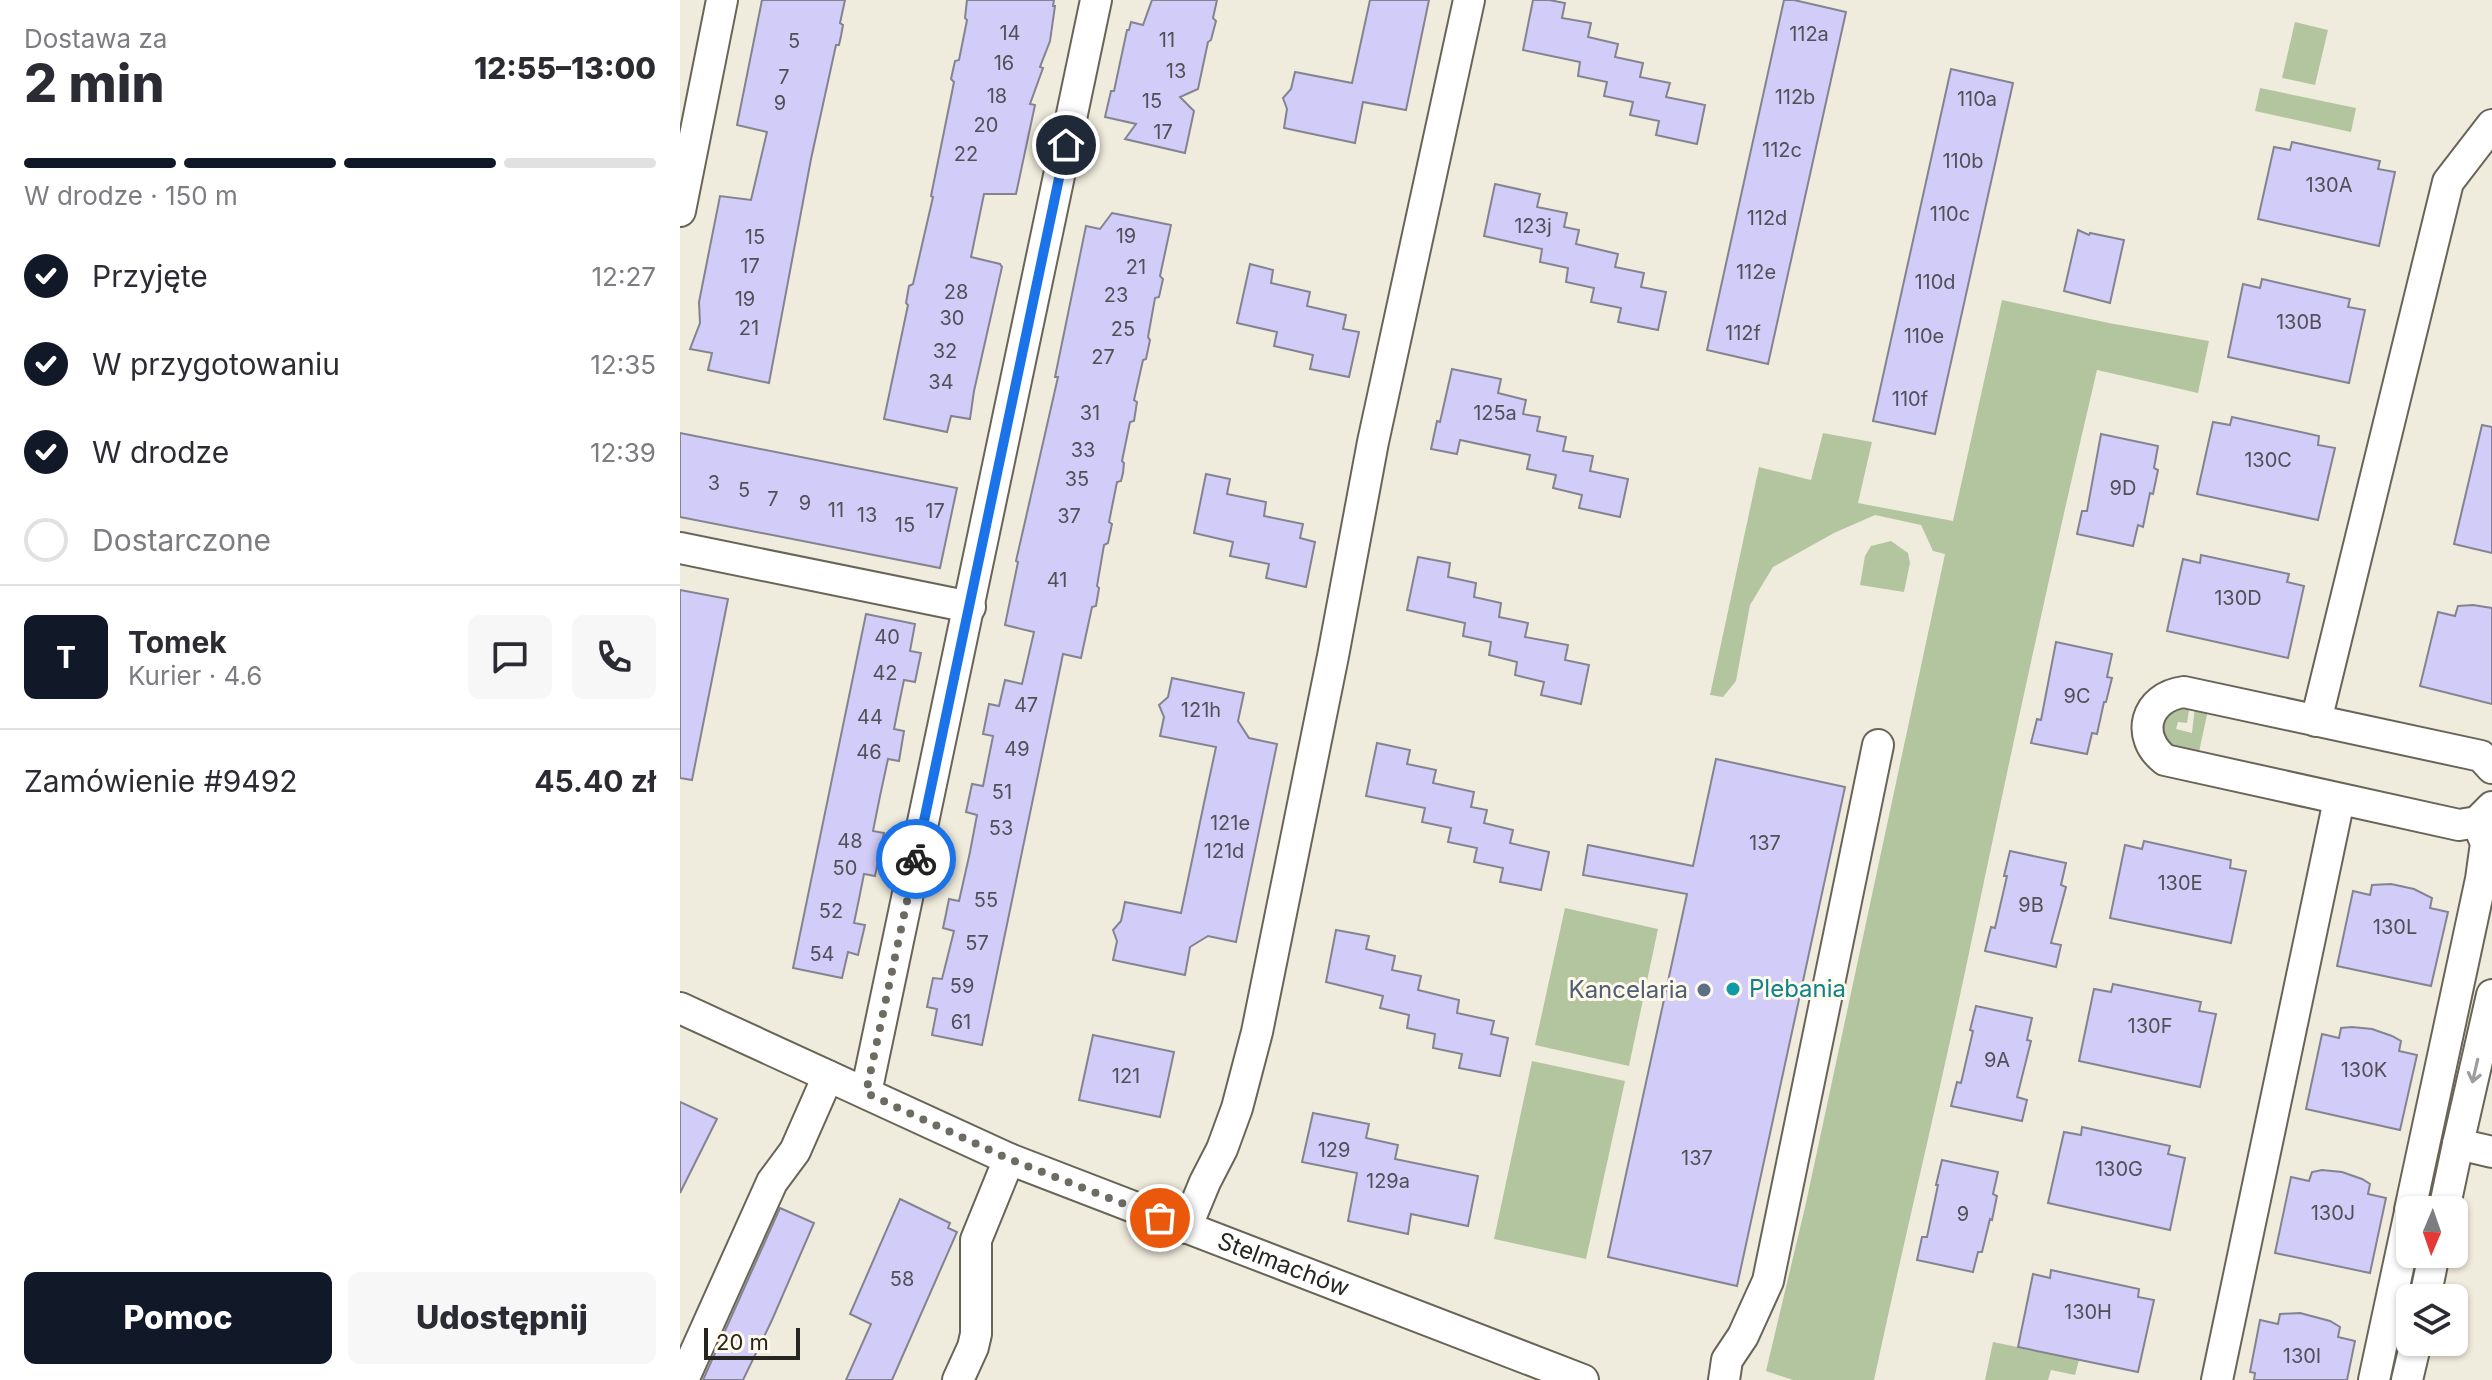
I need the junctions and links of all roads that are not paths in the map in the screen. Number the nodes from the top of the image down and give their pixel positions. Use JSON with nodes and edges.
{"nodes":[{"id":1,"x":722,"y":0,"type":"edge"},
{"id":2,"x":1096,"y":0,"type":"edge"},
{"id":3,"x":1469,"y":0,"type":"edge"},
{"id":4,"x":2492,"y":125,"type":"edge"},
{"id":5,"x":680,"y":211,"type":"edge"},
{"id":6,"x":680,"y":548,"type":"edge"},
{"id":7,"x":970,"y":607,"type":"junction"},
{"id":8,"x":2316,"y":721,"type":"junction"},
{"id":9,"x":1878,"y":745,"type":"dead end"},
{"id":10,"x":2492,"y":768,"type":"edge"},
{"id":11,"x":2339,"y":800,"type":"junction"},
{"id":12,"x":2484,"y":814,"type":"edge"},
{"id":13,"x":2492,"y":995,"type":"edge"},
{"id":14,"x":680,"y":1008,"type":"edge"},
{"id":15,"x":828,"y":1076,"type":"junction"},
{"id":16,"x":866,"y":1093,"type":"junction"},
{"id":17,"x":2458,"y":1144,"type":"junction"},
{"id":18,"x":2492,"y":1152,"type":"edge"},
{"id":19,"x":1009,"y":1159,"type":"junction"},
{"id":20,"x":2413,"y":1196,"type":"edge"},
{"id":21,"x":2447,"y":1196,"type":"edge"},
{"id":22,"x":1186,"y":1228,"type":"junction"},
{"id":23,"x":2398,"y":1268,"type":"edge"},
{"id":24,"x":2413,"y":1356,"type":"edge"},
{"id":25,"x":683,"y":1380,"type":"edge"},
{"id":26,"x":958,"y":1380,"type":"edge"},
{"id":27,"x":1583,"y":1380,"type":"edge"},
{"id":28,"x":1724,"y":1380,"type":"edge"},
{"id":29,"x":2217,"y":1380,"type":"edge"},
{"id":30,"x":2374,"y":1380,"type":"edge"},
{"id":31,"x":2407,"y":1380,"type":"edge"}],
"edges":[{"from":1,"to":5,"type":"street"},
{"from":2,"to":7,"type":"street"},
{"from":3,"to":22,"type":"street"},
{"from":4,"to":8,"type":"street"},
{"from":6,"to":7,"type":"street"},
{"from":7,"to":16,"type":"street"},
{"from":8,"to":10,"type":"street"},
{"from":8,"to":11,"type":"street"},
{"from":9,"to":28,"type":"street"},
{"from":11,"to":12,"type":"street"},
{"from":11,"to":29,"type":"street"},
{"from":12,"to":20,"type":"street"},
{"from":13,"to":17,"type":"street","one_way":true},
{"from":14,"to":15,"type":"street","name":"Stelmachów"},
{"from":15,"to":16,"type":"street","name":"Stelmachów"},
{"from":15,"to":25,"type":"street"},
{"from":16,"to":19,"type":"street","name":"Stelmachów"},
{"from":17,"to":18,"type":"street"},
{"from":17,"to":21,"type":"street"},
{"from":19,"to":22,"type":"street","name":"Stelmachów"},
{"from":19,"to":26,"type":"street"},
{"from":22,"to":27,"type":"street","name":"Stelmachów"},
{"from":23,"to":30,"type":"street"},
{"from":24,"to":31,"type":"street"}]}
